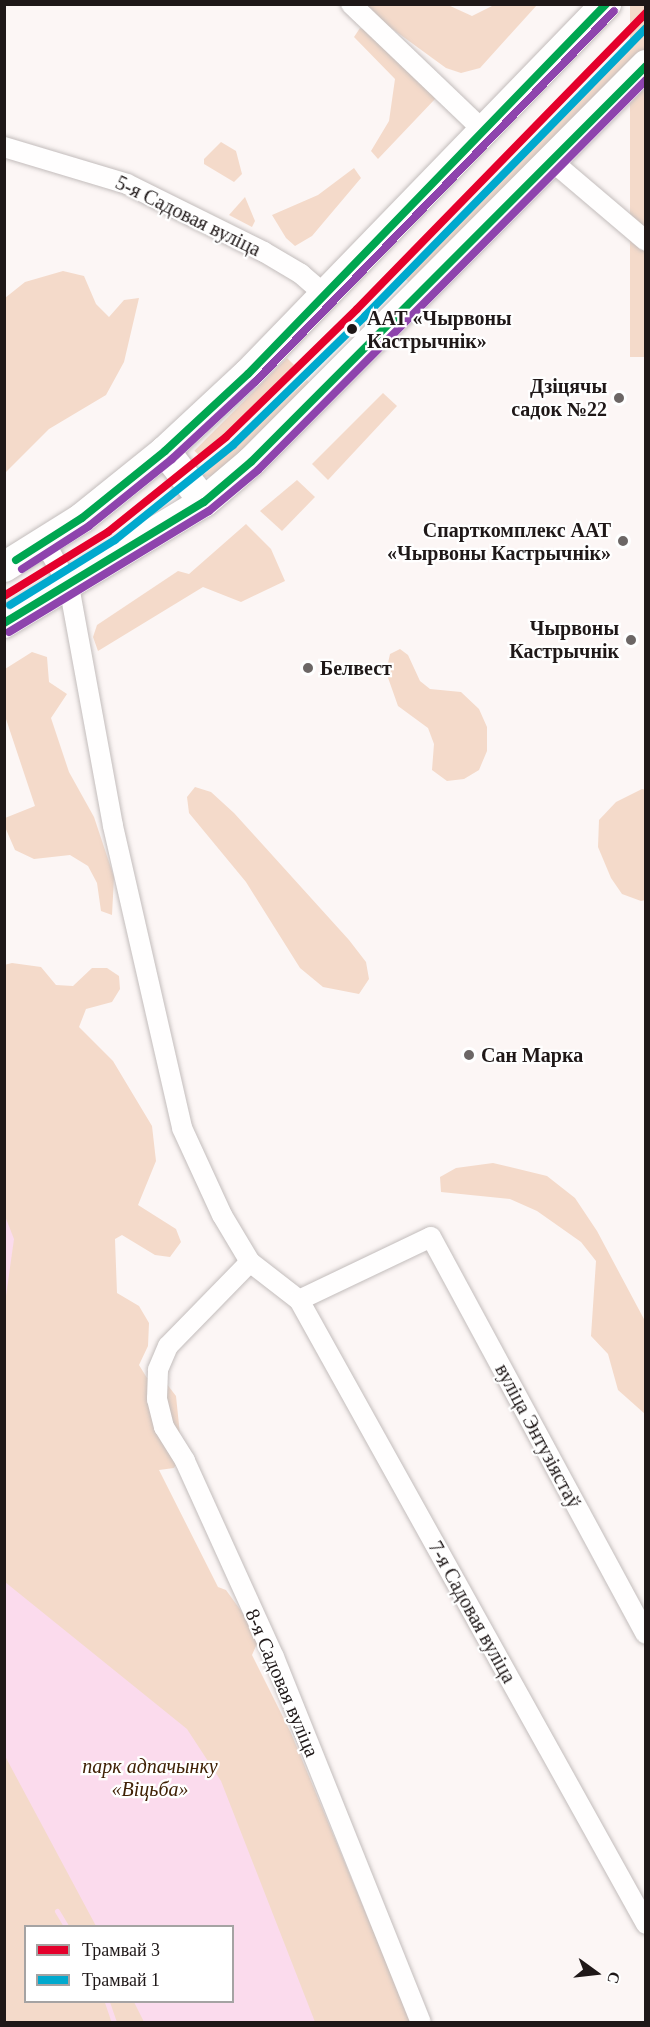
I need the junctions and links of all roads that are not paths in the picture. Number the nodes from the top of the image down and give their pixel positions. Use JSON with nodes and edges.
{"nodes":[{"id":1,"x":351,"y":4,"type":"edge"},
{"id":2,"x":606,"y":4,"type":"edge"},
{"id":3,"x":645,"y":65,"type":"edge"},
{"id":4,"x":485,"y":132,"type":"junction"},
{"id":5,"x":4,"y":147,"type":"edge"},
{"id":6,"x":552,"y":161,"type":"junction"},
{"id":7,"x":645,"y":241,"type":"edge"},
{"id":8,"x":326,"y":296,"type":"junction"},
{"id":9,"x":165,"y":451,"type":"junction"},
{"id":10,"x":204,"y":502,"type":"junction"},
{"id":11,"x":45,"y":543,"type":"junction"},
{"id":12,"x":4,"y":567,"type":"edge"},
{"id":13,"x":69,"y":586,"type":"junction"},
{"id":14,"x":4,"y":622,"type":"edge"},
{"id":15,"x":250,"y":1262,"type":"junction"},
{"id":16,"x":299,"y":1300,"type":"junction"},
{"id":17,"x":645,"y":1634,"type":"edge"},
{"id":18,"x":645,"y":1924,"type":"edge"},
{"id":19,"x":421,"y":2022,"type":"edge"}],
"edges":[{"from":1,"to":4,"type":"street"},
{"from":2,"to":4,"type":"main road"},
{"from":3,"to":6,"type":"main road"},
{"from":4,"to":8,"type":"main road"},
{"from":5,"to":8,"type":"street","name":"5-я Садовая вуліца"},
{"from":6,"to":7,"type":"street"},
{"from":6,"to":10,"type":"main road"},
{"from":8,"to":9,"type":"main road"},
{"from":9,"to":10,"type":"main road"},
{"from":9,"to":11,"type":"main road"},
{"from":10,"to":13,"type":"main road"},
{"from":11,"to":12,"type":"main road"},
{"from":11,"to":13,"type":"street"},
{"from":13,"to":14,"type":"main road"},
{"from":13,"to":15,"type":"street"},
{"from":15,"to":16,"type":"street"},
{"from":15,"to":19,"type":"street","name":"8-я Садовая вуліца"},
{"from":16,"to":17,"type":"street","name":"вуліца Энтузіястаў"},
{"from":16,"to":18,"type":"street","name":"7-я Садовая вуліца"}]}
